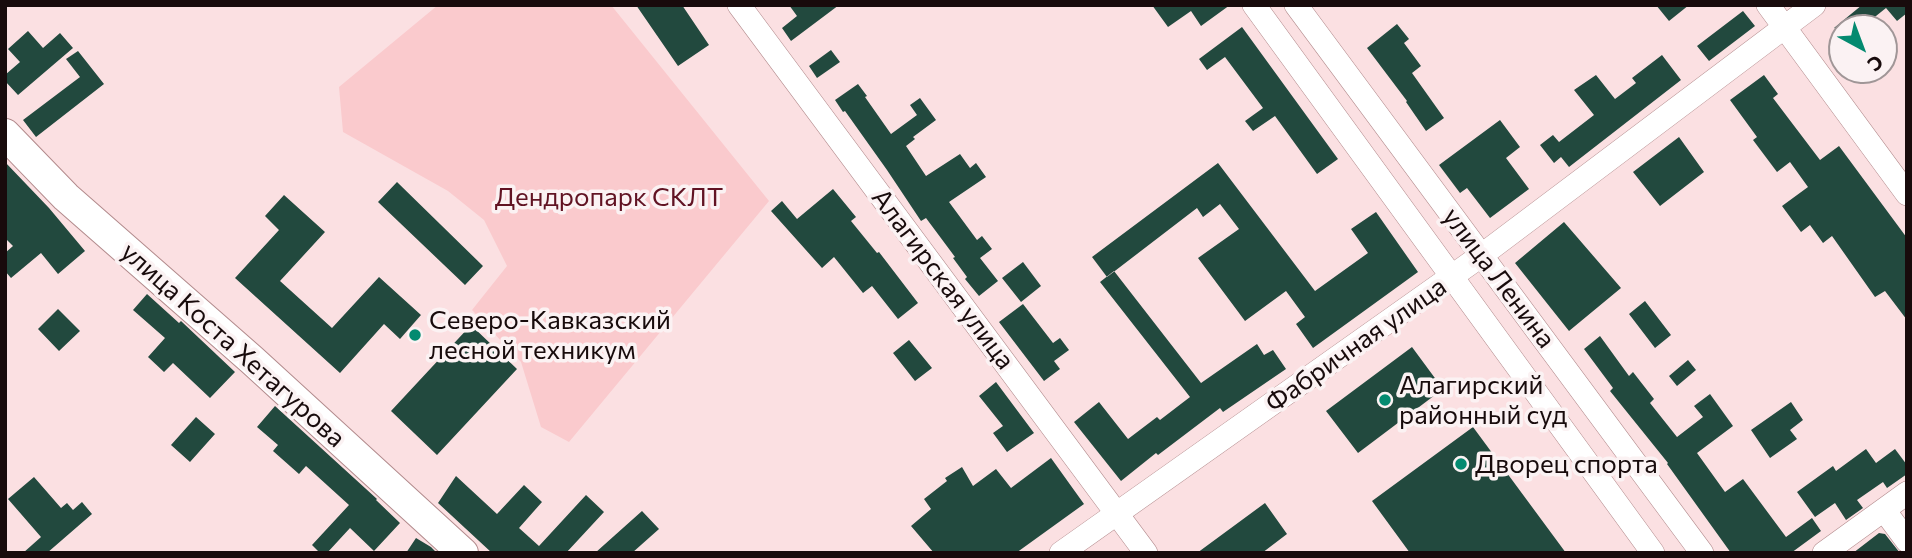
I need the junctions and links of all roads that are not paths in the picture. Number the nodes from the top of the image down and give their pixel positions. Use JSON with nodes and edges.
{"nodes":[{"id":1,"x":739,"y":5,"type":"edge"},
{"id":2,"x":1254,"y":5,"type":"edge"},
{"id":3,"x":1296,"y":5,"type":"edge"},
{"id":4,"x":1768,"y":5,"type":"edge"},
{"id":5,"x":1814,"y":5,"type":"edge"},
{"id":6,"x":1784,"y":27,"type":"junction"},
{"id":7,"x":5,"y":134,"type":"edge"},
{"id":8,"x":1907,"y":194,"type":"edge"},
{"id":9,"x":1482,"y":255,"type":"junction"},
{"id":10,"x":1452,"y":277,"type":"junction"},
{"id":11,"x":1907,"y":493,"type":"edge"},
{"id":12,"x":1884,"y":510,"type":"junction"},
{"id":13,"x":1117,"y":513,"type":"junction"},
{"id":14,"x":1907,"y":541,"type":"edge"},
{"id":15,"x":463,"y":553,"type":"edge"},
{"id":16,"x":1061,"y":553,"type":"edge"},
{"id":17,"x":1146,"y":553,"type":"edge"},
{"id":18,"x":1653,"y":553,"type":"edge"},
{"id":19,"x":1702,"y":553,"type":"edge"},
{"id":20,"x":1824,"y":553,"type":"edge"}],
"edges":[{"from":1,"to":13,"type":"street","name":"Алагирская улица"},
{"from":2,"to":10,"type":"street","name":"улица Ленина"},
{"from":3,"to":9,"type":"street","name":"улица Ленина"},
{"from":4,"to":6,"type":"street"},
{"from":5,"to":6,"type":"street","name":"Фабричная улица"},
{"from":6,"to":8,"type":"street"},
{"from":6,"to":9,"type":"street","name":"Фабричная улица"},
{"from":7,"to":15,"type":"main road","name":"улица Коста Хетагурова"},
{"from":9,"to":10,"type":"street","name":"Фабричная улица"},
{"from":9,"to":19,"type":"street","name":"улица Ленина"},
{"from":10,"to":13,"type":"street","name":"Фабричная улица"},
{"from":10,"to":18,"type":"street","name":"улица Ленина"},
{"from":11,"to":12,"type":"street"},
{"from":12,"to":14,"type":"street"},
{"from":12,"to":20,"type":"street"},
{"from":13,"to":16,"type":"street","name":"Фабричная улица"},
{"from":13,"to":17,"type":"street","name":"Алагирская улица"}]}
